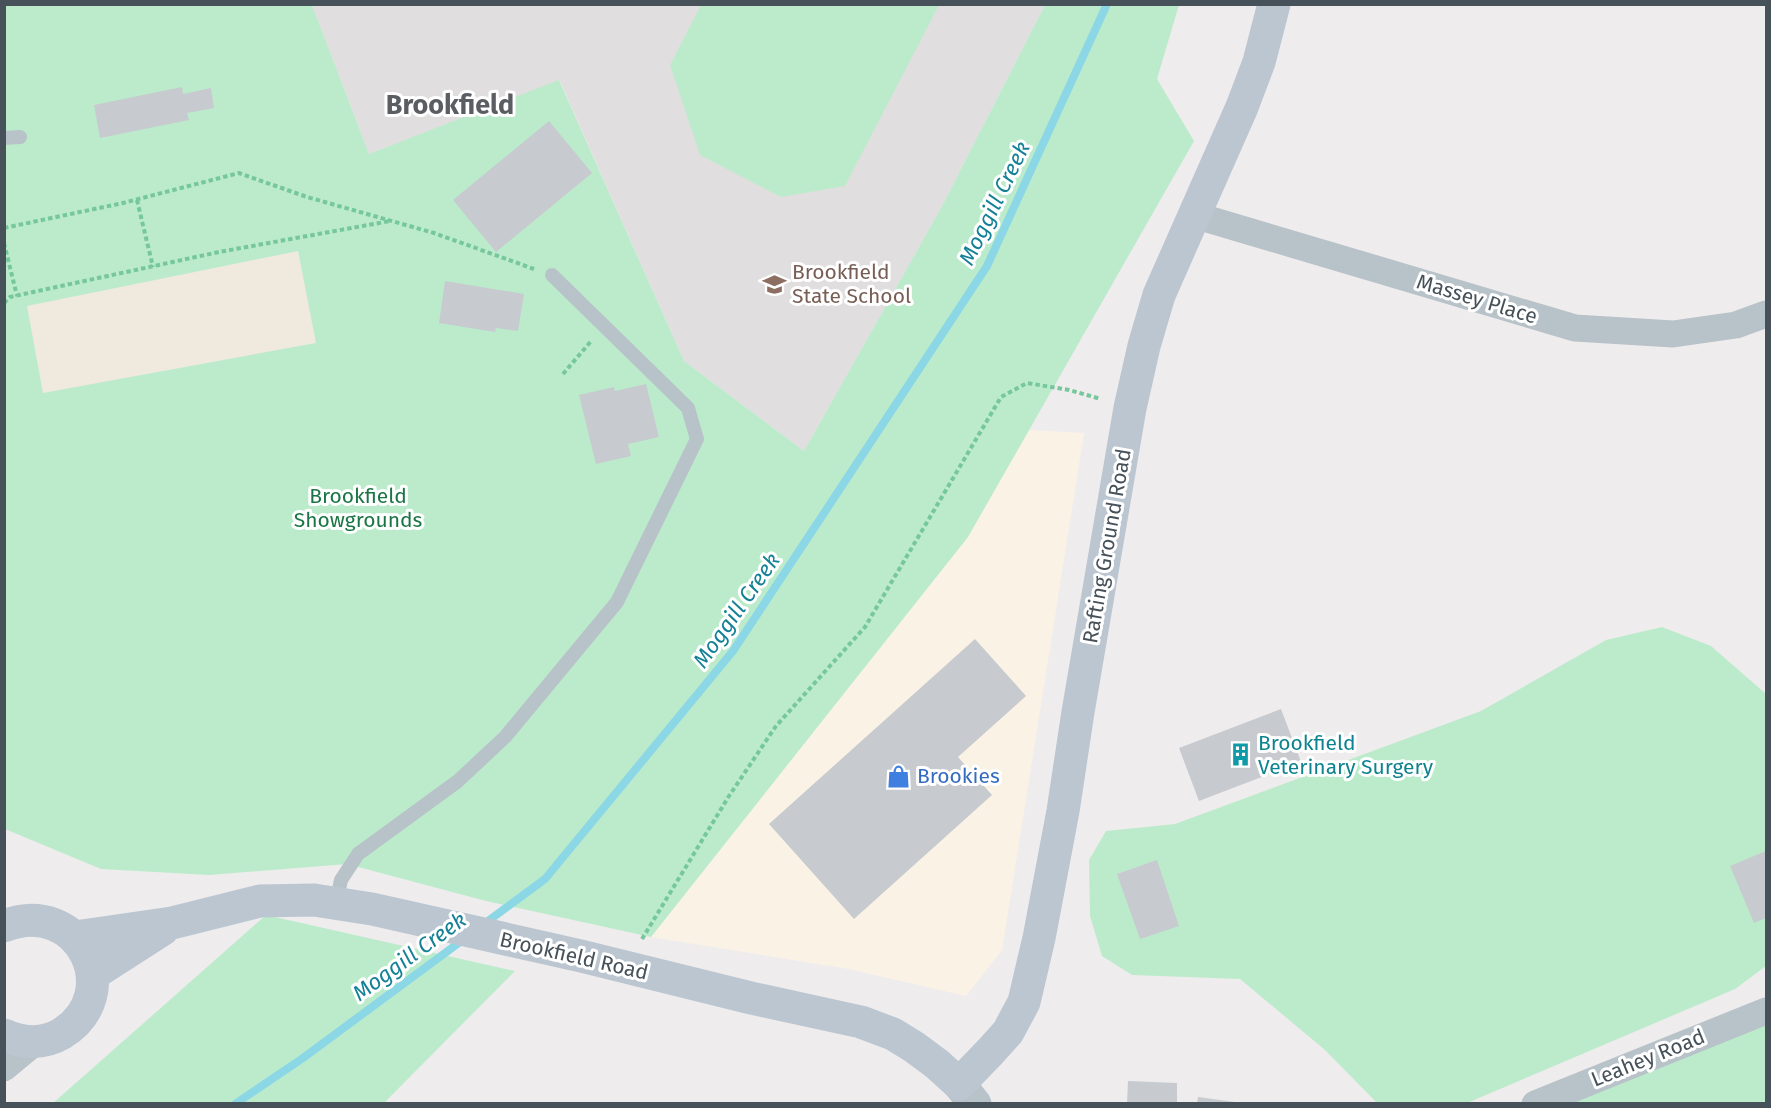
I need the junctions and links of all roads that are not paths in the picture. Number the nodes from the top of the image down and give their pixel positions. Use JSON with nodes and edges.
{"nodes":[{"id":1,"x":1274,"y":4,"type":"edge"},
{"id":2,"x":20,"y":137,"type":"dead end"},
{"id":3,"x":4,"y":138,"type":"edge"},
{"id":4,"x":1194,"y":215,"type":"junction"},
{"id":5,"x":552,"y":275,"type":"road end"},
{"id":6,"x":1767,"y":314,"type":"edge"},
{"id":7,"x":4,"y":898,"type":"edge"},
{"id":8,"x":336,"y":904,"type":"junction"},
{"id":9,"x":38,"y":919,"type":"junction"},
{"id":10,"x":172,"y":923,"type":"junction"},
{"id":11,"x":4,"y":926,"type":"edge"},
{"id":12,"x":75,"y":937,"type":"junction"},
{"id":13,"x":93,"y":974,"type":"junction"},
{"id":14,"x":1765,"y":1010,"type":"edge"},
{"id":15,"x":19,"y":1039,"type":"edge"},
{"id":16,"x":4,"y":1068,"type":"edge"},
{"id":17,"x":967,"y":1094,"type":"edge"},
{"id":18,"x":1534,"y":1104,"type":"edge"}],
"edges":[{"from":1,"to":4,"type":"main road","name":"Rafting Ground Road"},
{"from":2,"to":3,"type":"lane"},
{"from":4,"to":6,"type":"street","name":"Massey Place"},
{"from":4,"to":17,"type":"main road","name":"Rafting Ground Road"},
{"from":5,"to":8,"type":"lane"},
{"from":7,"to":9,"type":"main road"},
{"from":8,"to":10,"type":"main road","name":"Brookfield Road"},
{"from":8,"to":17,"type":"main road","name":"Brookfield Road"},
{"from":9,"to":11,"type":"main road"},
{"from":9,"to":12,"type":"main road"},
{"from":10,"to":12,"type":"main road","name":"Brookfield Road"},
{"from":10,"to":13,"type":"main road","name":"Brookfield Road"},
{"from":12,"to":13,"type":"main road"},
{"from":13,"to":15,"type":"main road"},
{"from":14,"to":18,"type":"street","name":"Leahey Road"},
{"from":15,"to":16,"type":"street"}]}
